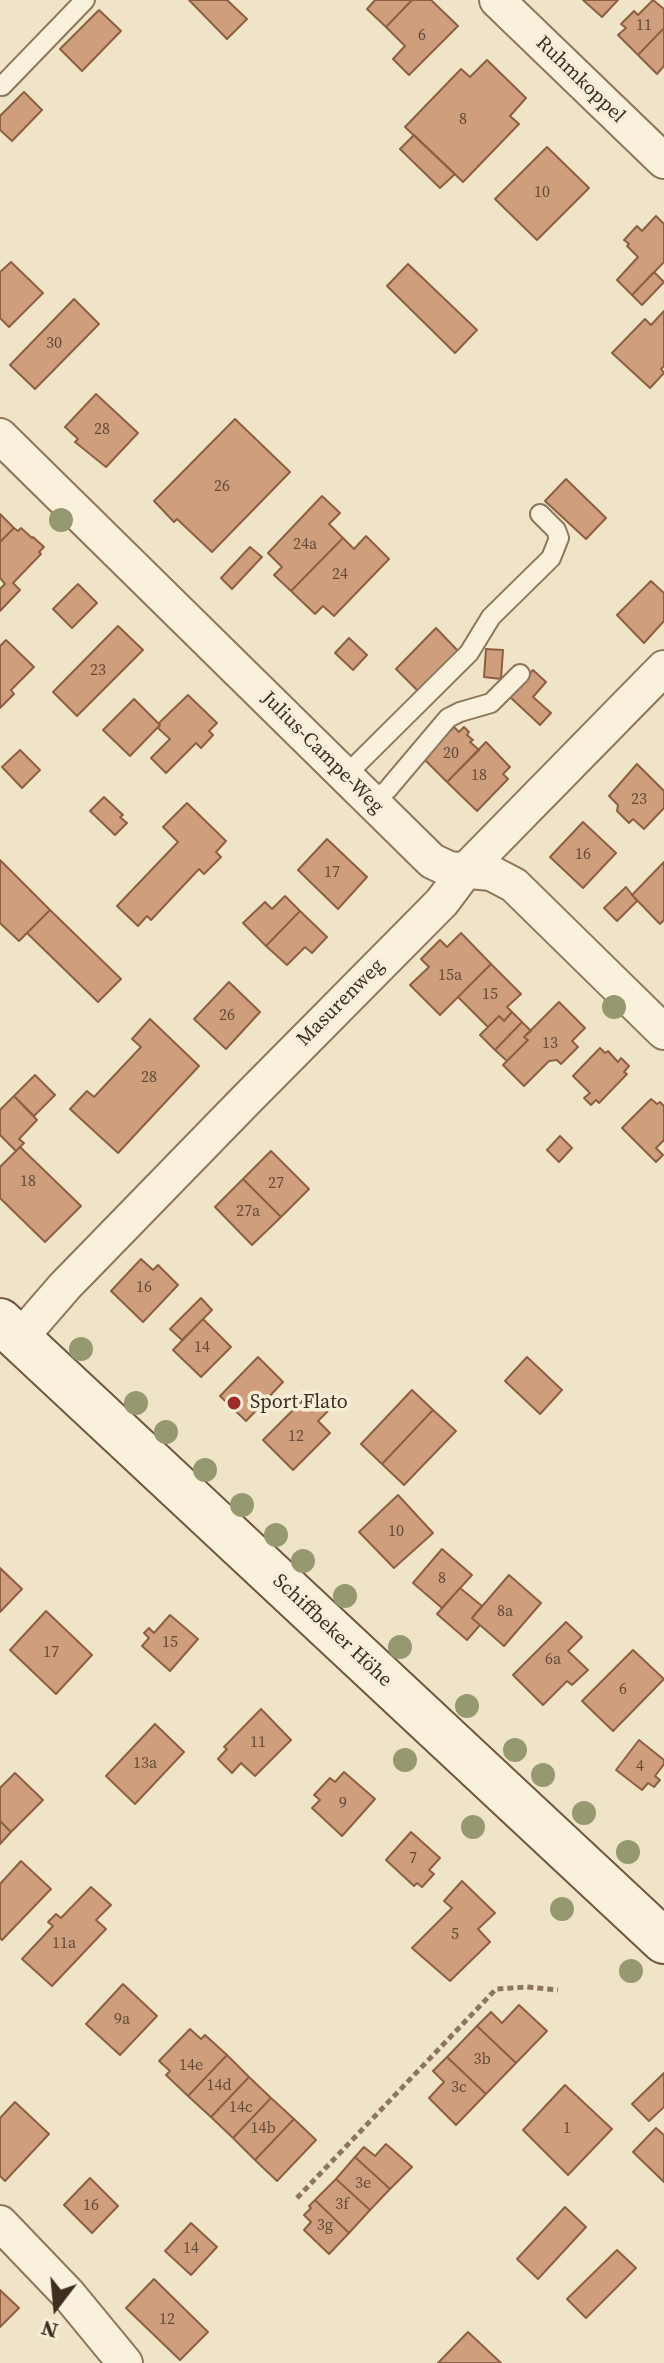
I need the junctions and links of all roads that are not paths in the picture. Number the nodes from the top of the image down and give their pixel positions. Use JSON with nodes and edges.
{"nodes":[{"id":1,"x":85,"y":0,"type":"edge"},
{"id":2,"x":497,"y":0,"type":"edge"},
{"id":3,"x":2,"y":86,"type":"dead end"},
{"id":4,"x":664,"y":161,"type":"edge"},
{"id":5,"x":0,"y":436,"type":"edge"},
{"id":6,"x":540,"y":514,"type":"dead end"},
{"id":7,"x":664,"y":668,"type":"edge"},
{"id":8,"x":520,"y":674,"type":"dead end"},
{"id":9,"x":345,"y":776,"type":"junction"},
{"id":10,"x":373,"y":803,"type":"junction"},
{"id":11,"x":466,"y":870,"type":"junction"},
{"id":12,"x":664,"y":1032,"type":"edge"},
{"id":13,"x":10,"y":1330,"type":"edge"},
{"id":14,"x":664,"y":1941,"type":"edge"},
{"id":15,"x":0,"y":2223,"type":"edge"},
{"id":16,"x":125,"y":2363,"type":"edge"}],
"edges":[{"from":1,"to":3,"type":"lane"},
{"from":2,"to":4,"type":"street","name":"Ruhmkoppel"},
{"from":5,"to":9,"type":"street","name":"Julius-Campe-Weg"},
{"from":6,"to":9,"type":"lane"},
{"from":7,"to":11,"type":"street","name":"Masurenweg"},
{"from":8,"to":10,"type":"lane"},
{"from":9,"to":10,"type":"street","name":"Julius-Campe-Weg"},
{"from":10,"to":11,"type":"street","name":"Julius-Campe-Weg"},
{"from":11,"to":12,"type":"street","name":"Julius-Campe-Weg"},
{"from":11,"to":13,"type":"street","name":"Masurenweg"},
{"from":13,"to":14,"type":"main road","name":"Schiffbeker Höhe"},
{"from":15,"to":16,"type":"street"}]}
